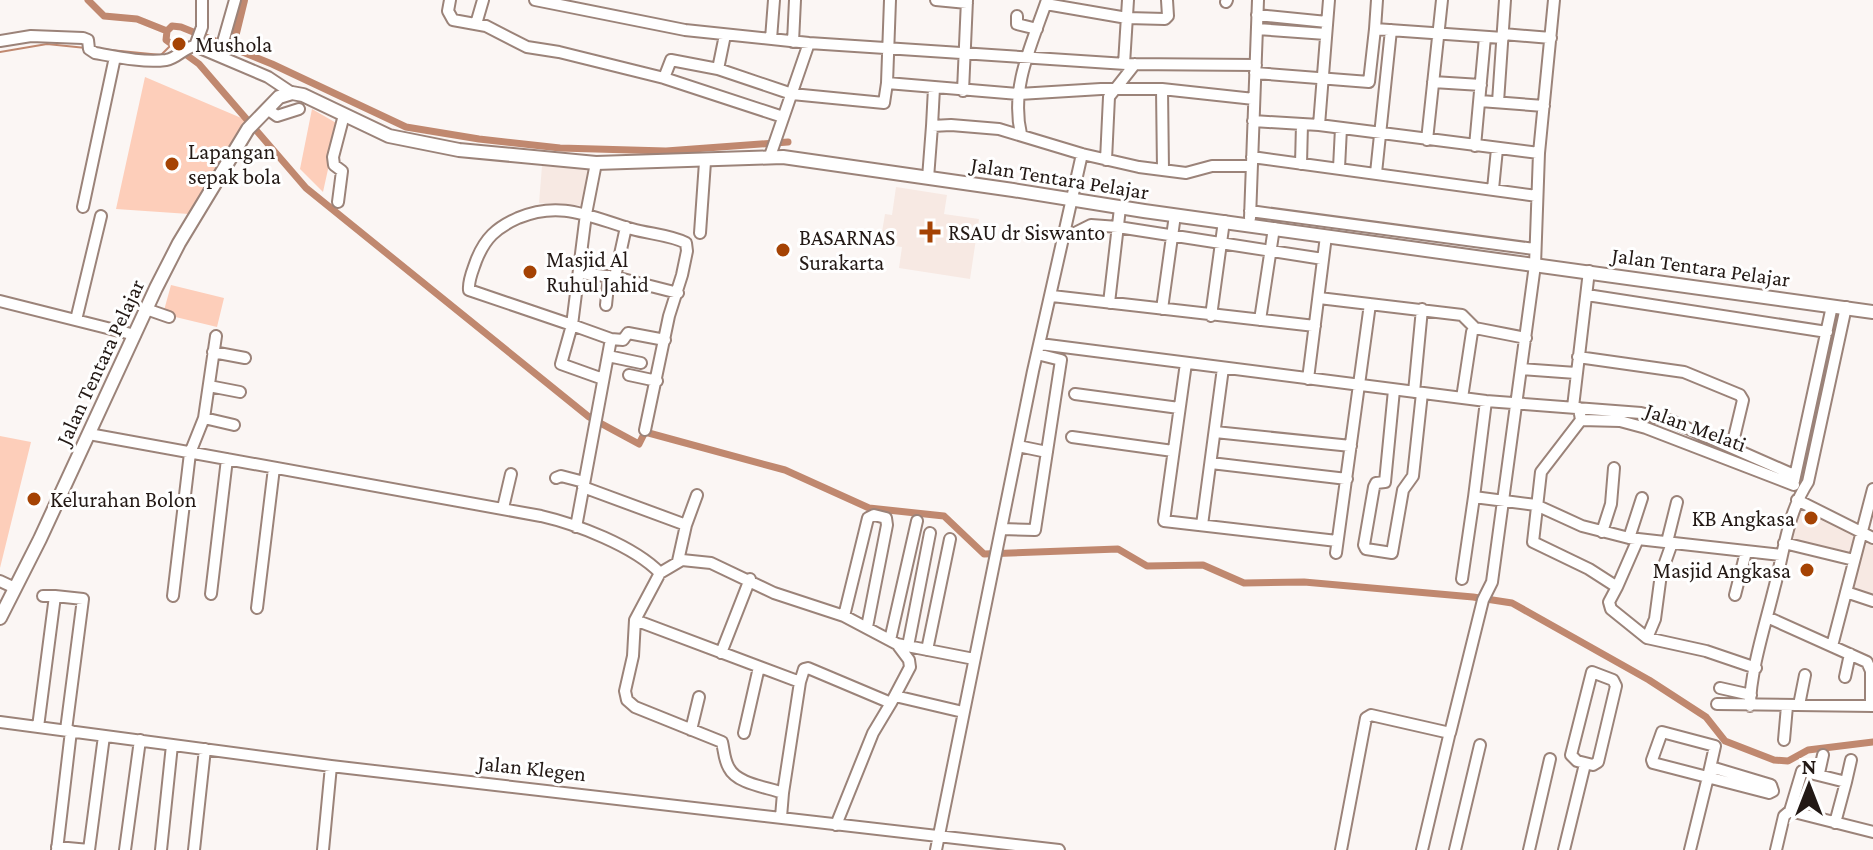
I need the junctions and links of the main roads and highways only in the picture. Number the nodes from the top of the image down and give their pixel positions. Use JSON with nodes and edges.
{"nodes":[{"id":1,"x":1873,"y":312,"type":"edge"},
{"id":2,"x":0,"y":618,"type":"edge"}],
"edges":[{"from":1,"to":2,"type":"main road","name":"Jalan Tentara Pelajar"}]}
